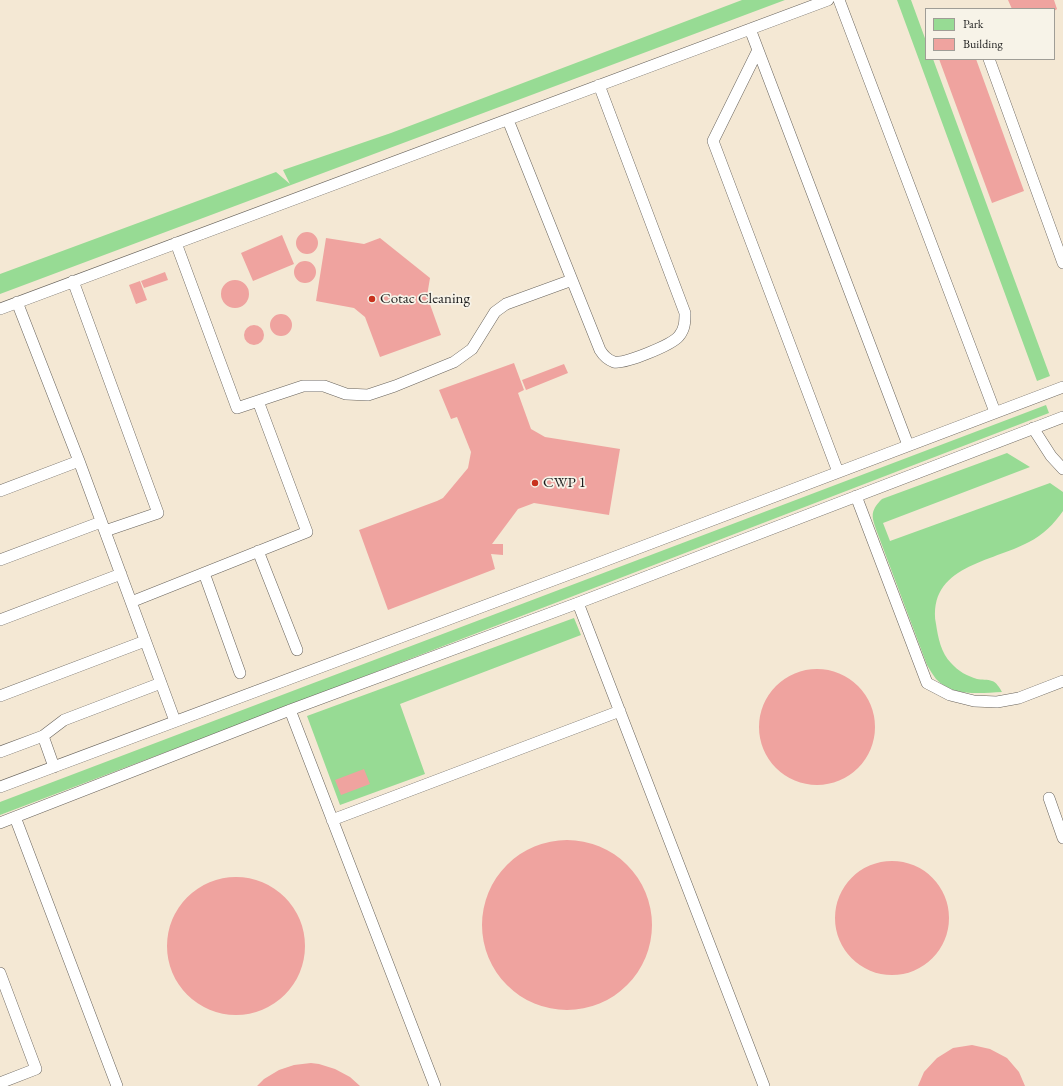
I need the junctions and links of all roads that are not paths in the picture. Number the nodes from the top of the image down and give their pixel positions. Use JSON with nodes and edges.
{"nodes":[{"id":1,"x":828,"y":0,"type":"edge"},
{"id":2,"x":839,"y":0,"type":"edge"},
{"id":3,"x":750,"y":30,"type":"junction"},
{"id":4,"x":758,"y":50,"type":"junction"},
{"id":5,"x":989,"y":60,"type":"edge"},
{"id":6,"x":599,"y":85,"type":"junction"},
{"id":7,"x":508,"y":120,"type":"junction"},
{"id":8,"x":176,"y":243,"type":"junction"},
{"id":9,"x":1063,"y":262,"type":"edge"},
{"id":10,"x":572,"y":280,"type":"junction"},
{"id":11,"x":73,"y":281,"type":"junction"},
{"id":12,"x":17,"y":302,"type":"junction"},
{"id":13,"x":0,"y":309,"type":"edge"},
{"id":14,"x":1063,"y":387,"type":"edge"},
{"id":15,"x":258,"y":401,"type":"junction"},
{"id":16,"x":995,"y":412,"type":"junction"},
{"id":17,"x":1063,"y":416,"type":"edge"},
{"id":18,"x":1033,"y":428,"type":"junction"},
{"id":19,"x":908,"y":445,"type":"junction"},
{"id":20,"x":79,"y":461,"type":"junction"},
{"id":21,"x":1063,"y":469,"type":"edge"},
{"id":22,"x":838,"y":472,"type":"junction"},
{"id":23,"x":0,"y":491,"type":"edge"},
{"id":24,"x":856,"y":496,"type":"junction"},
{"id":25,"x":103,"y":526,"type":"junction"},
{"id":26,"x":258,"y":551,"type":"junction"},
{"id":27,"x":0,"y":560,"type":"edge"},
{"id":28,"x":204,"y":573,"type":"junction"},
{"id":29,"x":121,"y":574,"type":"junction"},
{"id":30,"x":131,"y":602,"type":"junction"},
{"id":31,"x":578,"y":603,"type":"junction"},
{"id":32,"x":0,"y":620,"type":"edge"},
{"id":33,"x":145,"y":641,"type":"junction"},
{"id":34,"x":297,"y":650,"type":"dead end"},
{"id":35,"x":240,"y":673,"type":"dead end"},
{"id":36,"x":1063,"y":681,"type":"edge"},
{"id":37,"x":161,"y":684,"type":"junction"},
{"id":38,"x":0,"y":696,"type":"edge"},
{"id":39,"x":290,"y":710,"type":"junction"},
{"id":40,"x":620,"y":711,"type":"junction"},
{"id":41,"x":175,"y":721,"type":"junction"},
{"id":42,"x":43,"y":736,"type":"junction"},
{"id":43,"x":0,"y":752,"type":"edge"},
{"id":44,"x":54,"y":767,"type":"junction"},
{"id":45,"x":0,"y":787,"type":"edge"},
{"id":46,"x":1049,"y":798,"type":"dead end"},
{"id":47,"x":15,"y":817,"type":"junction"},
{"id":48,"x":332,"y":820,"type":"junction"},
{"id":49,"x":0,"y":823,"type":"edge"},
{"id":50,"x":1063,"y":838,"type":"edge"},
{"id":51,"x":0,"y":973,"type":"edge"},
{"id":52,"x":0,"y":1083,"type":"edge"},
{"id":53,"x":117,"y":1086,"type":"edge"},
{"id":54,"x":434,"y":1086,"type":"edge"},
{"id":55,"x":764,"y":1086,"type":"edge"}],
"edges":[{"from":1,"to":3,"type":"lane"},
{"from":2,"to":16,"type":"lane"},
{"from":3,"to":4,"type":"lane"},
{"from":3,"to":6,"type":"lane"},
{"from":4,"to":19,"type":"lane"},
{"from":4,"to":22,"type":"lane"},
{"from":5,"to":9,"type":"lane"},
{"from":6,"to":7,"type":"lane"},
{"from":6,"to":10,"type":"lane"},
{"from":7,"to":8,"type":"lane"},
{"from":7,"to":10,"type":"lane"},
{"from":8,"to":11,"type":"lane"},
{"from":8,"to":15,"type":"lane"},
{"from":10,"to":15,"type":"lane"},
{"from":11,"to":12,"type":"lane"},
{"from":11,"to":25,"type":"lane"},
{"from":12,"to":13,"type":"lane"},
{"from":12,"to":20,"type":"lane"},
{"from":14,"to":16,"type":"lane"},
{"from":15,"to":26,"type":"lane"},
{"from":16,"to":19,"type":"lane"},
{"from":17,"to":18,"type":"lane"},
{"from":18,"to":21,"type":"lane"},
{"from":18,"to":24,"type":"lane"},
{"from":19,"to":22,"type":"lane"},
{"from":20,"to":23,"type":"lane"},
{"from":20,"to":25,"type":"lane"},
{"from":22,"to":41,"type":"lane"},
{"from":24,"to":31,"type":"lane"},
{"from":24,"to":36,"type":"lane"},
{"from":25,"to":27,"type":"lane"},
{"from":25,"to":29,"type":"lane"},
{"from":26,"to":28,"type":"lane"},
{"from":26,"to":34,"type":"lane"},
{"from":28,"to":30,"type":"lane"},
{"from":28,"to":35,"type":"lane"},
{"from":29,"to":30,"type":"lane"},
{"from":29,"to":32,"type":"lane"},
{"from":30,"to":33,"type":"lane"},
{"from":31,"to":39,"type":"lane"},
{"from":31,"to":40,"type":"lane"},
{"from":33,"to":37,"type":"lane"},
{"from":33,"to":38,"type":"lane"},
{"from":37,"to":41,"type":"lane"},
{"from":37,"to":42,"type":"lane"},
{"from":39,"to":47,"type":"lane"},
{"from":39,"to":48,"type":"lane"},
{"from":40,"to":48,"type":"lane"},
{"from":40,"to":55,"type":"lane"},
{"from":41,"to":44,"type":"lane"},
{"from":42,"to":43,"type":"lane"},
{"from":42,"to":44,"type":"lane"},
{"from":44,"to":45,"type":"lane"},
{"from":46,"to":50,"type":"lane"},
{"from":47,"to":49,"type":"lane"},
{"from":47,"to":53,"type":"lane"},
{"from":48,"to":54,"type":"lane"},
{"from":51,"to":52,"type":"lane"}]}
